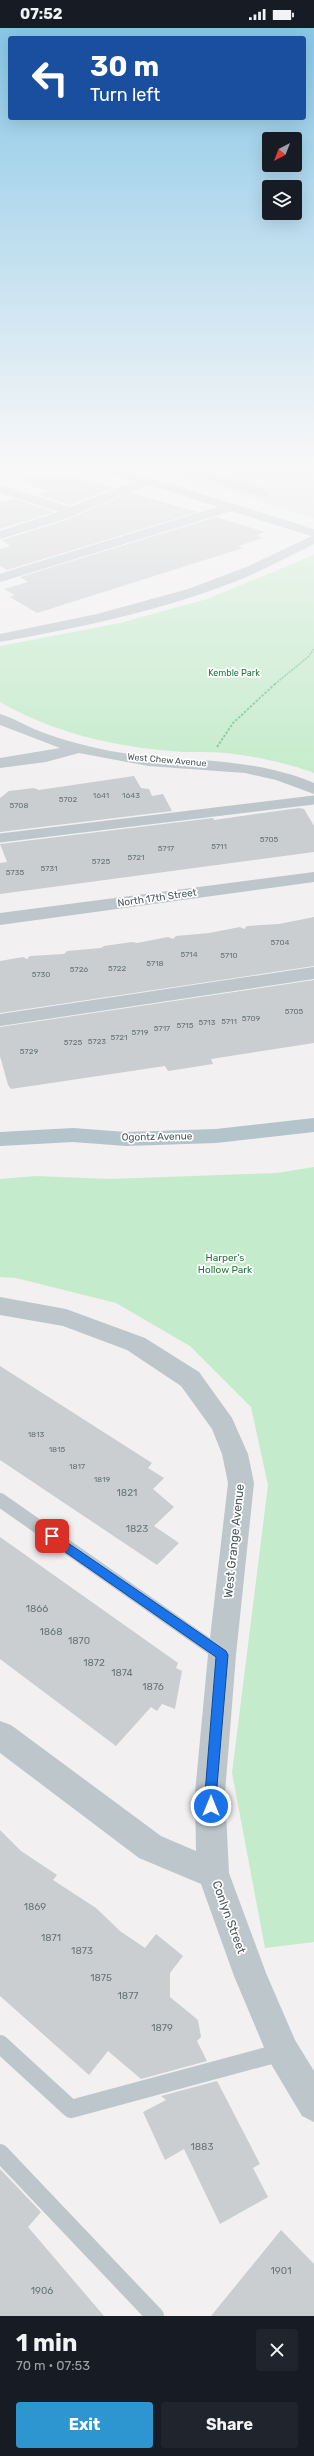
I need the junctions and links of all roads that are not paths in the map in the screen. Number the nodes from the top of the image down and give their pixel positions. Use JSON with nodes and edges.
{"nodes":[{"id":1,"x":27,"y":570,"type":"edge"},
{"id":2,"x":252,"y":570,"type":"edge"},
{"id":3,"x":0,"y":578,"type":"edge"},
{"id":4,"x":0,"y":638,"type":"edge"},
{"id":5,"x":0,"y":719,"type":"edge"},
{"id":6,"x":78,"y":748,"type":"junction"},
{"id":7,"x":0,"y":763,"type":"edge"},
{"id":8,"x":314,"y":789,"type":"edge"},
{"id":9,"x":314,"y":800,"type":"edge"},
{"id":10,"x":0,"y":838,"type":"edge"},
{"id":11,"x":314,"y":876,"type":"edge"},
{"id":12,"x":0,"y":919,"type":"edge"},
{"id":13,"x":314,"y":974,"type":"edge"},
{"id":14,"x":0,"y":1020,"type":"edge"},
{"id":15,"x":314,"y":1125,"type":"edge"},
{"id":16,"x":0,"y":1139,"type":"edge"},
{"id":17,"x":0,"y":1306,"type":"edge"},
{"id":18,"x":0,"y":1500,"type":"edge"},
{"id":19,"x":222,"y":1655,"type":"junction"},
{"id":20,"x":0,"y":1735,"type":"edge"},
{"id":21,"x":213,"y":1873,"type":"junction"},
{"id":22,"x":0,"y":2044,"type":"edge"},
{"id":23,"x":283,"y":2052,"type":"junction"},
{"id":24,"x":314,"y":2104,"type":"edge"},
{"id":25,"x":0,"y":2153,"type":"edge"},
{"id":26,"x":154,"y":2316,"type":"edge"}],
"edges":[{"from":1,"to":3,"type":"lane"},
{"from":2,"to":4,"type":"street"},
{"from":5,"to":6,"type":"street","name":"West Chew Avenue"},
{"from":6,"to":7,"type":"street"},
{"from":6,"to":8,"type":"street","name":"West Chew Avenue"},
{"from":9,"to":10,"type":"lane"},
{"from":11,"to":12,"type":"street","name":"North 17th Street"},
{"from":13,"to":14,"type":"lane"},
{"from":15,"to":16,"type":"main road","name":"Ogontz Avenue"},
{"from":17,"to":19,"type":"street","name":"West Grange Avenue"},
{"from":18,"to":19,"type":"lane"},
{"from":19,"to":21,"type":"street","name":"West Grange Avenue"},
{"from":20,"to":21,"type":"street","name":"Conlyn Street"},
{"from":21,"to":23,"type":"street","name":"Conlyn Street"},
{"from":22,"to":23,"type":"lane"},
{"from":23,"to":24,"type":"street","name":"Conlyn Street"},
{"from":25,"to":26,"type":"lane"}]}
